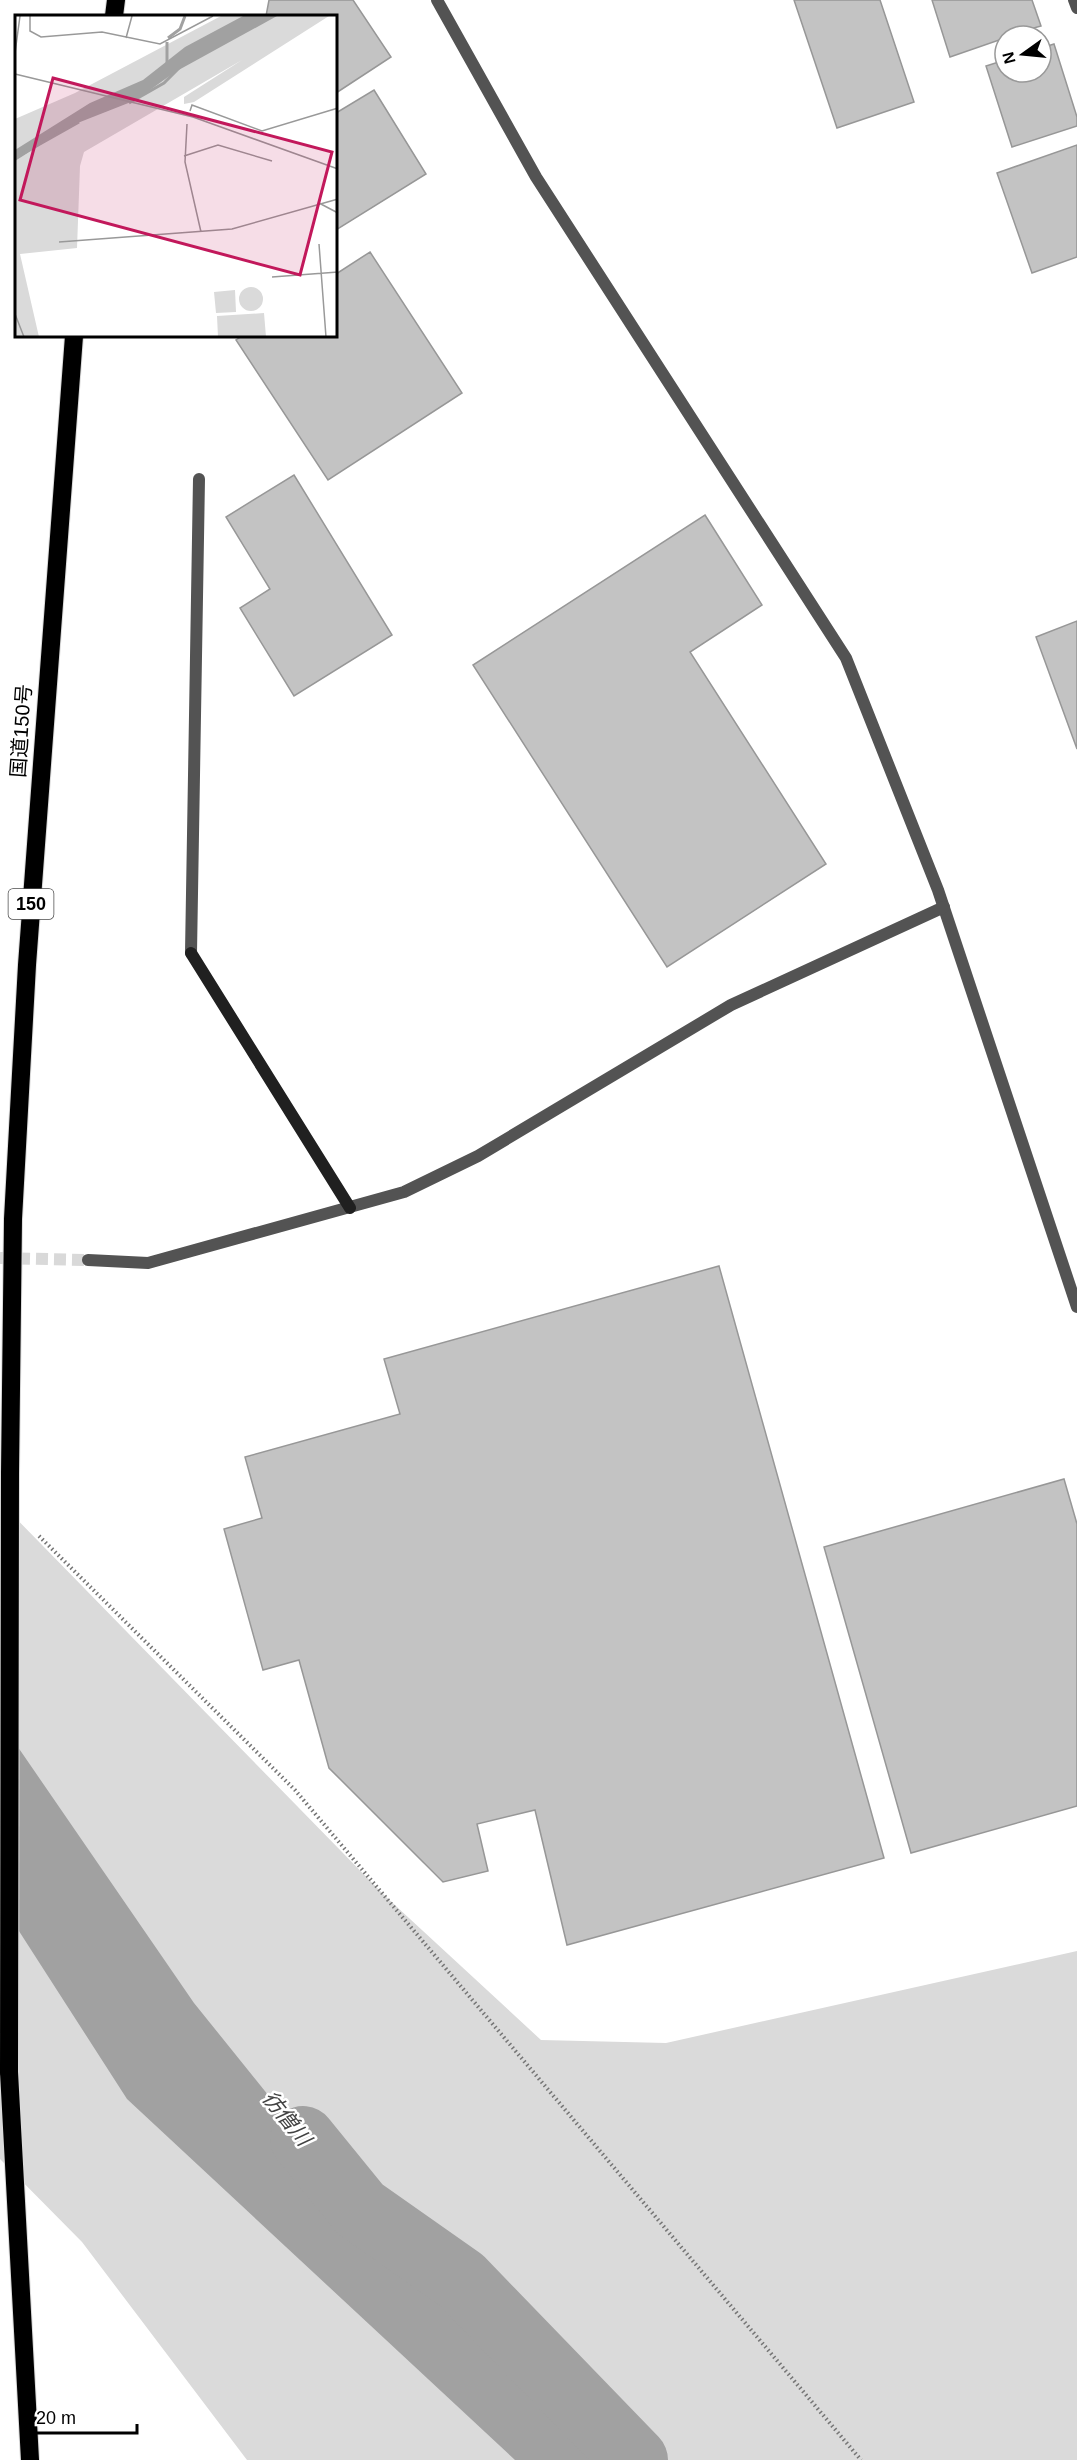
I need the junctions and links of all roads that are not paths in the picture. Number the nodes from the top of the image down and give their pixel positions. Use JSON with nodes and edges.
{"nodes":[{"id":1,"x":116,"y":0,"type":"edge"},
{"id":2,"x":1074,"y":0,"type":"edge"},
{"id":3,"x":441,"y":3,"type":"edge"},
{"id":4,"x":1077,"y":8,"type":"edge"},
{"id":5,"x":114,"y":15,"type":"edge"},
{"id":6,"x":74,"y":338,"type":"edge"},
{"id":7,"x":199,"y":479,"type":"dead end"},
{"id":8,"x":944,"y":907,"type":"junction"},
{"id":9,"x":350,"y":1208,"type":"junction"},
{"id":10,"x":88,"y":1260,"type":"tunnel mouth"},
{"id":11,"x":1077,"y":1307,"type":"edge"},
{"id":12,"x":30,"y":2460,"type":"edge"}],
"edges":[{"from":1,"to":5,"type":"highway"},
{"from":2,"to":4,"type":"street"},
{"from":3,"to":8,"type":"street"},
{"from":6,"to":12,"type":"highway","name":"国道150号","number":"150","bridge":true},
{"from":7,"to":9,"type":"street"},
{"from":8,"to":9,"type":"street"},
{"from":8,"to":11,"type":"street"},
{"from":9,"to":10,"type":"street"}]}
